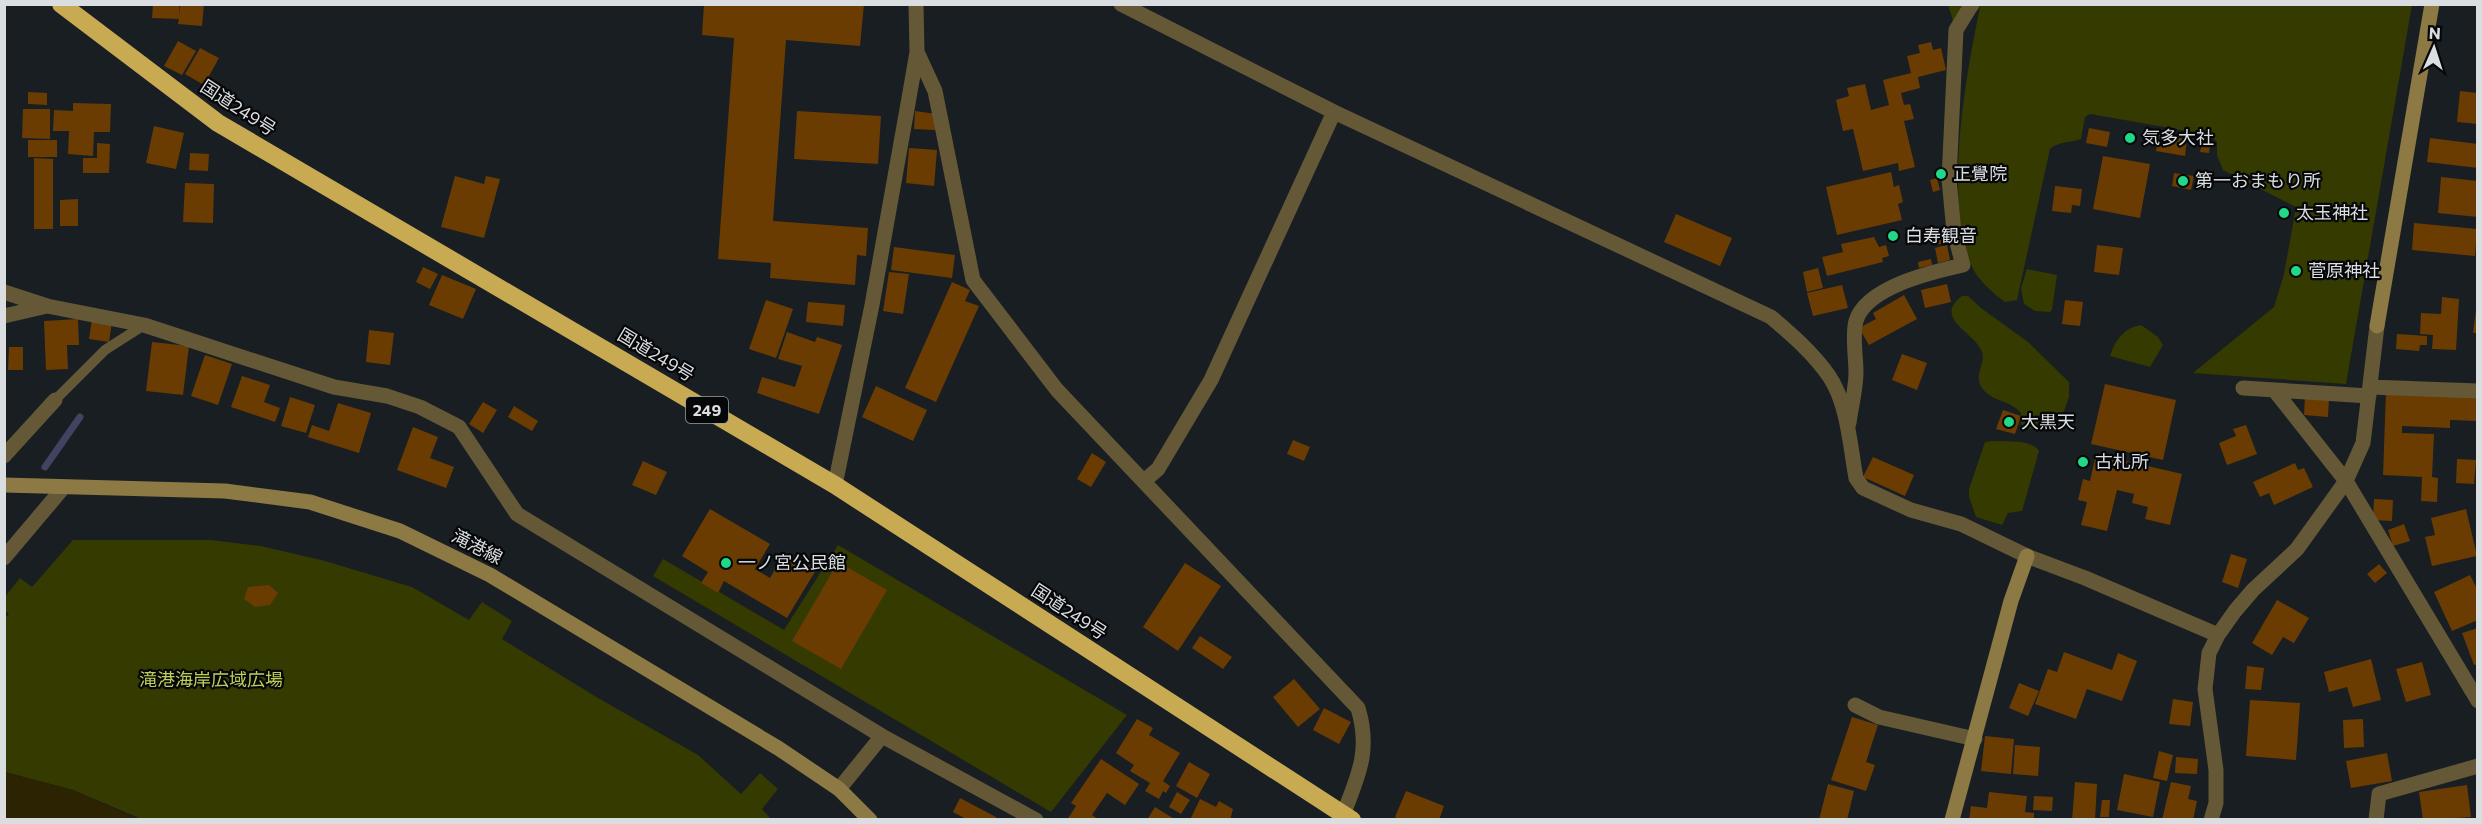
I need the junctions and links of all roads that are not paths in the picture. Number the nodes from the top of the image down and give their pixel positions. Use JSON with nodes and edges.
{"nodes":[{"id":1,"x":61,"y":4,"type":"edge"},
{"id":2,"x":916,"y":4,"type":"edge"},
{"id":3,"x":1121,"y":4,"type":"edge"},
{"id":4,"x":1972,"y":4,"type":"edge"},
{"id":5,"x":2432,"y":4,"type":"edge"},
{"id":6,"x":917,"y":52,"type":"junction"},
{"id":7,"x":1334,"y":112,"type":"junction"},
{"id":8,"x":4,"y":292,"type":"edge"},
{"id":9,"x":47,"y":306,"type":"junction"},
{"id":10,"x":4,"y":316,"type":"edge"},
{"id":11,"x":144,"y":325,"type":"junction"},
{"id":12,"x":2377,"y":326,"type":"joint"},
{"id":13,"x":2243,"y":388,"type":"dead end"},
{"id":14,"x":2275,"y":391,"type":"junction"},
{"id":15,"x":2370,"y":391,"type":"junction"},
{"id":16,"x":2478,"y":391,"type":"edge"},
{"id":17,"x":55,"y":400,"type":"joint"},
{"id":18,"x":1847,"y":432,"type":"junction"},
{"id":19,"x":4,"y":456,"type":"edge"},
{"id":20,"x":1144,"y":481,"type":"junction"},
{"id":21,"x":2346,"y":481,"type":"junction"},
{"id":22,"x":4,"y":485,"type":"edge"},
{"id":23,"x":835,"y":485,"type":"junction"},
{"id":24,"x":63,"y":488,"type":"junction"},
{"id":25,"x":2027,"y":556,"type":"junction"},
{"id":26,"x":4,"y":558,"type":"edge"},
{"id":27,"x":2218,"y":635,"type":"junction"},
{"id":28,"x":2478,"y":701,"type":"edge"},
{"id":29,"x":1855,"y":705,"type":"dead end"},
{"id":30,"x":882,"y":736,"type":"junction"},
{"id":31,"x":1975,"y":739,"type":"junction"},
{"id":32,"x":2478,"y":766,"type":"edge"},
{"id":33,"x":839,"y":789,"type":"junction"},
{"id":34,"x":1345,"y":818,"type":"edge"},
{"id":35,"x":870,"y":819,"type":"edge"},
{"id":36,"x":1036,"y":819,"type":"edge"},
{"id":37,"x":1953,"y":819,"type":"edge"},
{"id":38,"x":2211,"y":819,"type":"edge"},
{"id":39,"x":2376,"y":819,"type":"edge"}],
"edges":[{"from":1,"to":23,"type":"highway","name":"国道249号","number":"249"},
{"from":2,"to":6,"type":"street"},
{"from":3,"to":7,"type":"street"},
{"from":4,"to":18,"type":"street"},
{"from":5,"to":12,"type":"main road"},
{"from":6,"to":20,"type":"street"},
{"from":6,"to":23,"type":"street"},
{"from":7,"to":18,"type":"street"},
{"from":7,"to":20,"type":"street"},
{"from":8,"to":9,"type":"street"},
{"from":9,"to":10,"type":"street"},
{"from":9,"to":11,"type":"street"},
{"from":11,"to":17,"type":"lane"},
{"from":11,"to":30,"type":"street"},
{"from":12,"to":15,"type":"street"},
{"from":13,"to":14,"type":"street"},
{"from":14,"to":15,"type":"street"},
{"from":14,"to":21,"type":"street"},
{"from":15,"to":16,"type":"street"},
{"from":15,"to":21,"type":"street"},
{"from":17,"to":19,"type":"street"},
{"from":18,"to":25,"type":"street"},
{"from":20,"to":34,"type":"street"},
{"from":21,"to":27,"type":"street"},
{"from":21,"to":28,"type":"street"},
{"from":22,"to":24,"type":"main road","name":"滝港線"},
{"from":23,"to":34,"type":"highway","name":"国道249号","number":"249"},
{"from":24,"to":26,"type":"street"},
{"from":24,"to":33,"type":"main road","name":"滝港線"},
{"from":25,"to":27,"type":"street"},
{"from":25,"to":31,"type":"main road"},
{"from":27,"to":38,"type":"street"},
{"from":29,"to":31,"type":"street"},
{"from":30,"to":33,"type":"street"},
{"from":30,"to":36,"type":"street"},
{"from":31,"to":37,"type":"main road"},
{"from":32,"to":39,"type":"street"},
{"from":33,"to":35,"type":"main road","name":"滝港線"}]}
